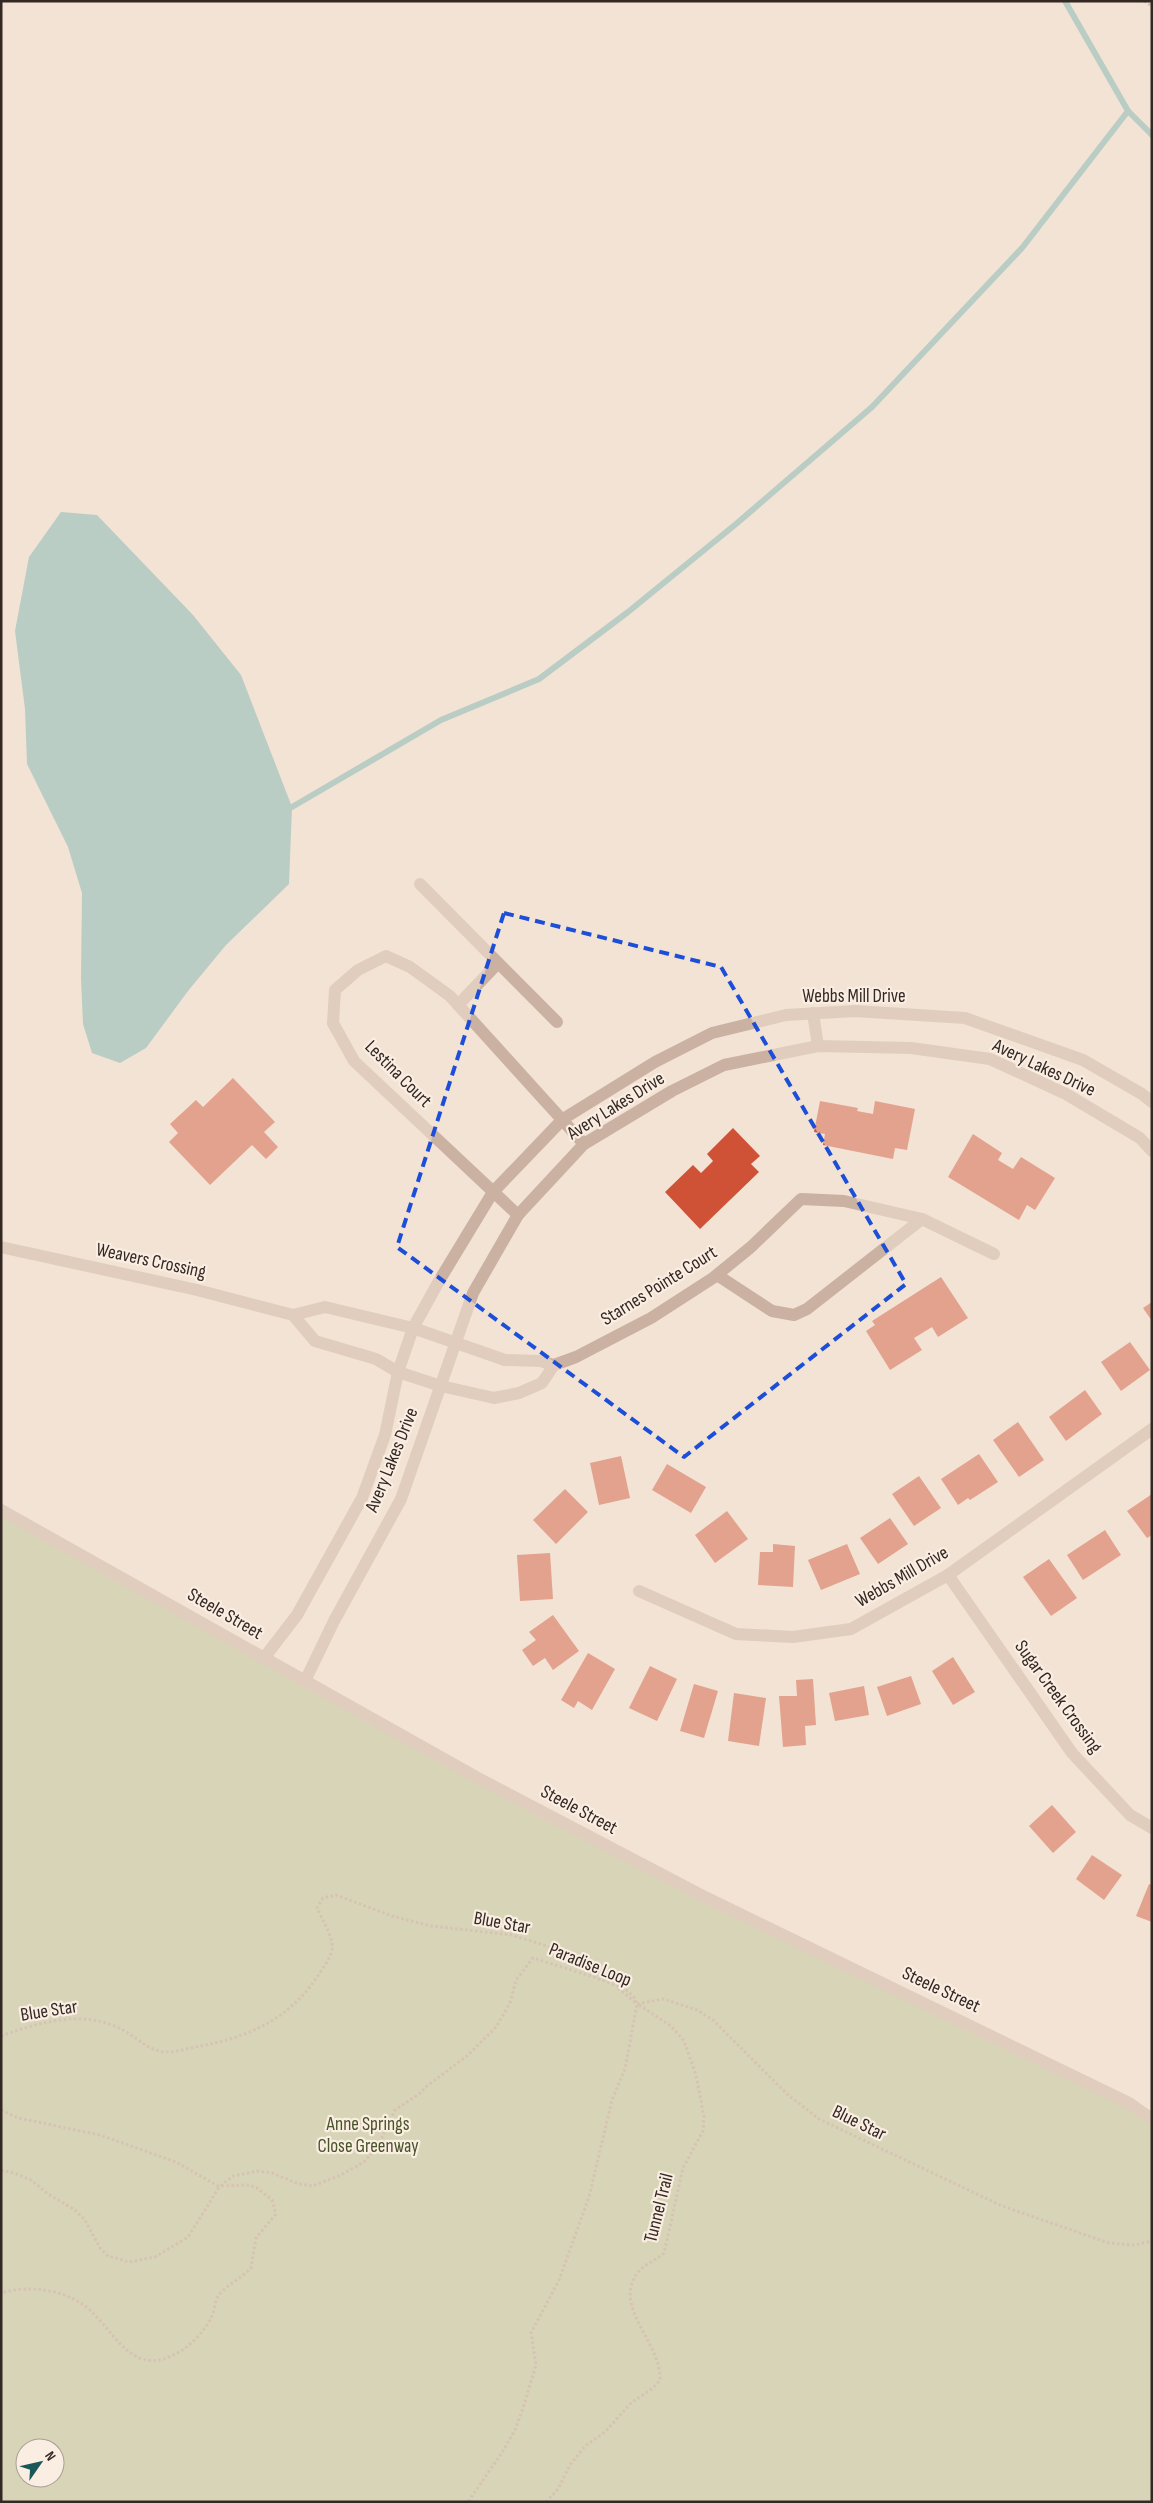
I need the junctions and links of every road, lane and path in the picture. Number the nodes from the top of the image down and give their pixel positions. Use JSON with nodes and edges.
{"nodes":[{"id":1,"x":1144,"y":1,"type":"edge"},
{"id":2,"x":1152,"y":6,"type":"edge"},
{"id":3,"x":420,"y":884,"type":"dead end"},
{"id":4,"x":498,"y":963,"type":"junction"},
{"id":5,"x":458,"y":1005,"type":"junction"},
{"id":6,"x":813,"y":1013,"type":"junction"},
{"id":7,"x":557,"y":1022,"type":"dead end"},
{"id":8,"x":818,"y":1046,"type":"junction"},
{"id":9,"x":1152,"y":1102,"type":"edge"},
{"id":10,"x":563,"y":1119,"type":"junction"},
{"id":11,"x":584,"y":1144,"type":"junction"},
{"id":12,"x":1152,"y":1151,"type":"edge"},
{"id":13,"x":493,"y":1192,"type":"junction"},
{"id":14,"x":518,"y":1215,"type":"junction"},
{"id":15,"x":922,"y":1219,"type":"junction"},
{"id":16,"x":1,"y":1247,"type":"edge"},
{"id":17,"x":994,"y":1254,"type":"dead end"},
{"id":18,"x":717,"y":1275,"type":"junction"},
{"id":19,"x":293,"y":1315,"type":"junction"},
{"id":20,"x":413,"y":1328,"type":"junction"},
{"id":21,"x":455,"y":1344,"type":"junction"},
{"id":22,"x":554,"y":1365,"type":"junction"},
{"id":23,"x":398,"y":1372,"type":"junction"},
{"id":24,"x":441,"y":1386,"type":"junction"},
{"id":25,"x":1152,"y":1429,"type":"edge"},
{"id":26,"x":1,"y":1510,"type":"edge"},
{"id":27,"x":948,"y":1574,"type":"junction"},
{"id":28,"x":639,"y":1591,"type":"dead end"},
{"id":29,"x":264,"y":1658,"type":"junction"},
{"id":30,"x":305,"y":1681,"type":"junction"},
{"id":31,"x":1152,"y":1828,"type":"edge"},
{"id":32,"x":613,"y":1984,"type":"junction"},
{"id":33,"x":637,"y":2004,"type":"junction"},
{"id":34,"x":1,"y":2036,"type":"edge"},
{"id":35,"x":1,"y":2110,"type":"edge"},
{"id":36,"x":1152,"y":2118,"type":"edge"},
{"id":37,"x":1,"y":2170,"type":"edge"},
{"id":38,"x":220,"y":2186,"type":"junction"},
{"id":39,"x":1152,"y":2241,"type":"edge"},
{"id":40,"x":1,"y":2293,"type":"edge"},
{"id":41,"x":468,"y":2502,"type":"edge"},
{"id":42,"x":546,"y":2502,"type":"edge"}],
"edges":[{"from":1,"to":2,"type":"path"},
{"from":3,"to":4,"type":"street"},
{"from":4,"to":5,"type":"street"},
{"from":4,"to":7,"type":"street"},
{"from":5,"to":10,"type":"street","name":"Lestina Court"},
{"from":5,"to":13,"type":"street","name":"Lestina Court"},
{"from":6,"to":8,"type":"street"},
{"from":6,"to":9,"type":"street","name":"Webbs Mill Drive"},
{"from":6,"to":10,"type":"street","name":"Webbs Mill Drive"},
{"from":8,"to":11,"type":"street","name":"Avery Lakes Drive"},
{"from":8,"to":12,"type":"street","name":"Avery Lakes Drive"},
{"from":10,"to":11,"type":"street","name":"Lestina Court"},
{"from":10,"to":13,"type":"street","name":"Avery Lakes Drive"},
{"from":11,"to":14,"type":"street","name":"Avery Lakes Drive"},
{"from":13,"to":14,"type":"street"},
{"from":13,"to":20,"type":"street","name":"Avery Lakes Drive"},
{"from":14,"to":21,"type":"street","name":"Avery Lakes Drive"},
{"from":15,"to":17,"type":"street","name":"Starnes Pointe Court"},
{"from":15,"to":18,"type":"street","name":"Starnes Pointe Court"},
{"from":15,"to":18,"type":"street"},
{"from":16,"to":19,"type":"street","name":"Weavers Crossing"},
{"from":18,"to":22,"type":"street","name":"Starnes Pointe Court"},
{"from":19,"to":20,"type":"street","name":"Weavers Crossing"},
{"from":19,"to":23,"type":"street"},
{"from":20,"to":21,"type":"street","name":"Starnes Pointe Court"},
{"from":20,"to":23,"type":"street","name":"Avery Lakes Drive"},
{"from":21,"to":22,"type":"street","name":"Starnes Pointe Court"},
{"from":21,"to":24,"type":"street","name":"Avery Lakes Drive"},
{"from":22,"to":24,"type":"street"},
{"from":23,"to":24,"type":"street"},
{"from":23,"to":29,"type":"street","name":"Avery Lakes Drive"},
{"from":24,"to":30,"type":"street","name":"Avery Lakes Drive"},
{"from":25,"to":27,"type":"street","name":"Webbs Mill Drive"},
{"from":26,"to":29,"type":"street","name":"Steele Street"},
{"from":27,"to":28,"type":"street","name":"Webbs Mill Drive"},
{"from":27,"to":31,"type":"street","name":"Sugar Creek Crossing"},
{"from":29,"to":30,"type":"street","name":"Steele Street"},
{"from":30,"to":36,"type":"street","name":"Steele Street"},
{"from":32,"to":33,"type":"path","name":"Blue Star"},
{"from":32,"to":34,"type":"path","name":"Blue Star"},
{"from":32,"to":38,"type":"path","name":"Paradise Loop"},
{"from":33,"to":39,"type":"path","name":"Blue Star"},
{"from":33,"to":41,"type":"path","name":"Paradise Loop"},
{"from":33,"to":42,"type":"path","name":"Tunnel Trail"},
{"from":35,"to":38,"type":"path"},
{"from":37,"to":38,"type":"path","name":"Paradise Loop"},
{"from":38,"to":40,"type":"path"}]}
